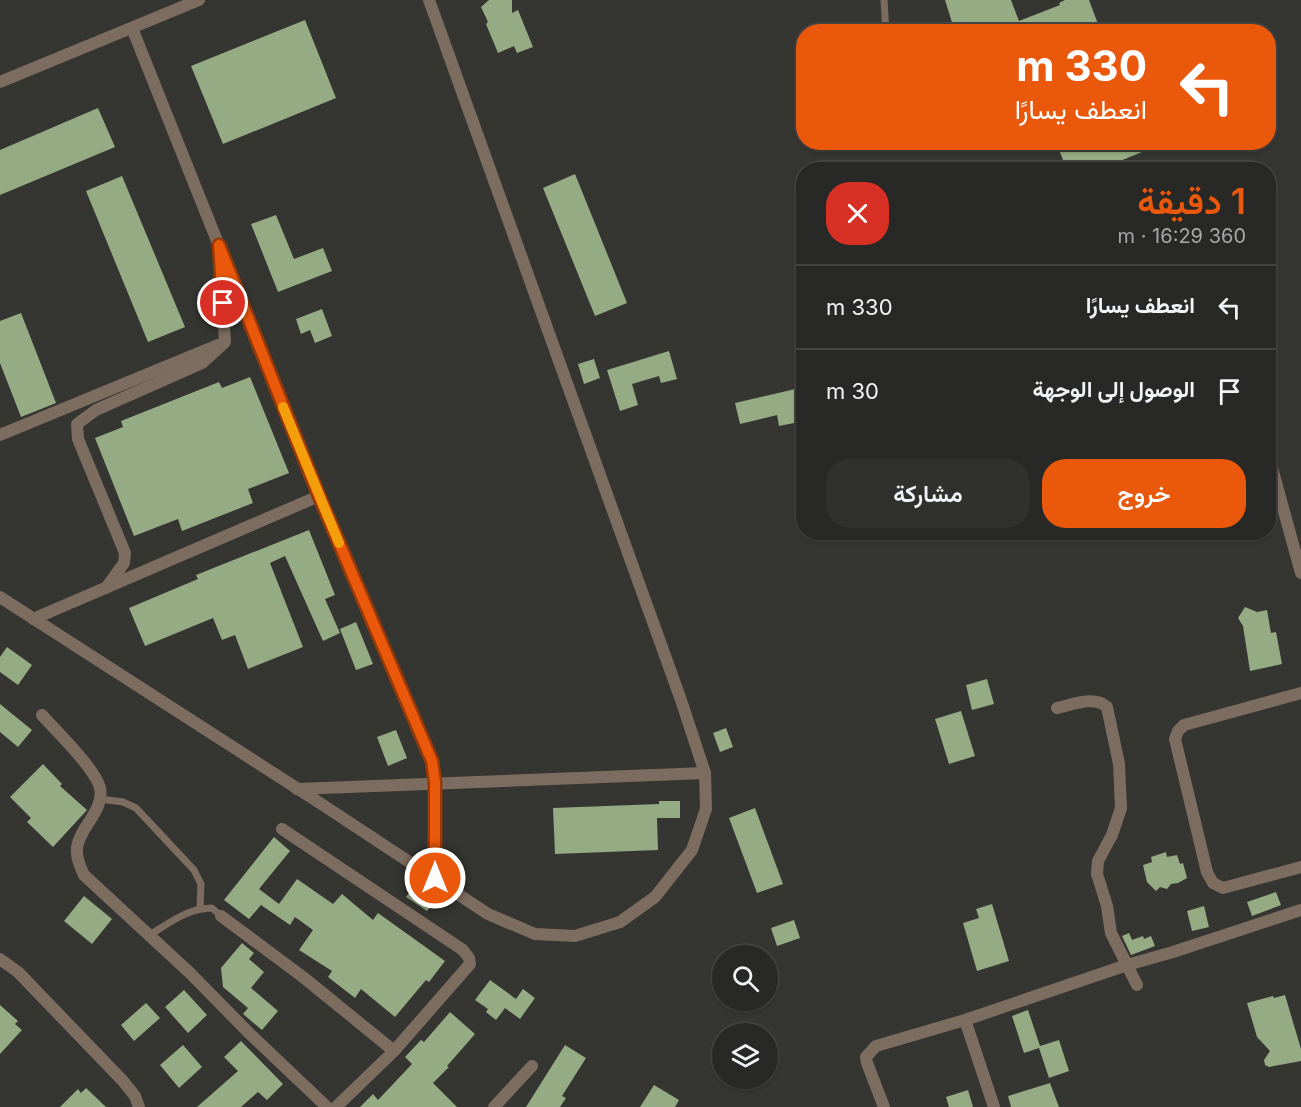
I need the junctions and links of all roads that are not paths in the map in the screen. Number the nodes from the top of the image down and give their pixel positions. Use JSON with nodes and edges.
{"nodes":[{"id":1,"x":199,"y":0,"type":"edge"},
{"id":2,"x":429,"y":0,"type":"edge"},
{"id":3,"x":884,"y":0,"type":"edge"},
{"id":4,"x":886,"y":24,"type":"edge"},
{"id":5,"x":132,"y":28,"type":"junction"},
{"id":6,"x":0,"y":82,"type":"edge"},
{"id":7,"x":219,"y":245,"type":"junction"},
{"id":8,"x":225,"y":342,"type":"junction"},
{"id":9,"x":0,"y":435,"type":"edge"},
{"id":10,"x":1276,"y":482,"type":"edge"},
{"id":11,"x":319,"y":496,"type":"junction"},
{"id":12,"x":1301,"y":573,"type":"edge"},
{"id":13,"x":105,"y":588,"type":"junction"},
{"id":14,"x":0,"y":597,"type":"edge"},
{"id":15,"x":33,"y":619,"type":"junction"},
{"id":16,"x":1301,"y":693,"type":"edge"},
{"id":17,"x":1057,"y":708,"type":"dead end"},
{"id":18,"x":42,"y":715,"type":"dead end"},
{"id":19,"x":705,"y":773,"type":"junction"},
{"id":20,"x":435,"y":783,"type":"junction"},
{"id":21,"x":297,"y":789,"type":"junction"},
{"id":22,"x":100,"y":799,"type":"junction"},
{"id":23,"x":282,"y":829,"type":"dead end"},
{"id":24,"x":1301,"y":867,"type":"edge"},
{"id":25,"x":435,"y":878,"type":"junction"},
{"id":26,"x":200,"y":908,"type":"junction"},
{"id":27,"x":1301,"y":910,"type":"edge"},
{"id":28,"x":221,"y":916,"type":"joint"},
{"id":29,"x":150,"y":935,"type":"junction"},
{"id":30,"x":0,"y":959,"type":"edge"},
{"id":31,"x":1126,"y":965,"type":"junction"},
{"id":32,"x":1137,"y":985,"type":"dead end"},
{"id":33,"x":965,"y":1020,"type":"junction"},
{"id":34,"x":394,"y":1051,"type":"junction"},
{"id":35,"x":532,"y":1065,"type":"dead end"},
{"id":36,"x":140,"y":1107,"type":"edge"},
{"id":37,"x":327,"y":1107,"type":"edge"},
{"id":38,"x":336,"y":1107,"type":"edge"},
{"id":39,"x":494,"y":1107,"type":"edge"},
{"id":40,"x":884,"y":1107,"type":"edge"},
{"id":41,"x":994,"y":1107,"type":"edge"}],
"edges":[{"from":1,"to":5,"type":"street"},
{"from":2,"to":19,"type":"street"},
{"from":3,"to":4,"type":"lane"},
{"from":5,"to":6,"type":"street"},
{"from":5,"to":7,"type":"street"},
{"from":7,"to":8,"type":"street"},
{"from":7,"to":11,"type":"street"},
{"from":8,"to":9,"type":"street"},
{"from":8,"to":13,"type":"street"},
{"from":10,"to":12,"type":"street"},
{"from":11,"to":13,"type":"street"},
{"from":11,"to":20,"type":"street"},
{"from":13,"to":15,"type":"street"},
{"from":14,"to":15,"type":"street"},
{"from":15,"to":21,"type":"street"},
{"from":16,"to":24,"type":"street"},
{"from":17,"to":31,"type":"street"},
{"from":18,"to":22,"type":"street"},
{"from":19,"to":20,"type":"street"},
{"from":19,"to":25,"type":"street"},
{"from":20,"to":21,"type":"street"},
{"from":20,"to":25,"type":"street"},
{"from":21,"to":25,"type":"street"},
{"from":22,"to":26,"type":"lane"},
{"from":22,"to":29,"type":"street"},
{"from":23,"to":34,"type":"street"},
{"from":26,"to":28,"type":"lane"},
{"from":26,"to":29,"type":"lane"},
{"from":27,"to":31,"type":"street"},
{"from":28,"to":34,"type":"street"},
{"from":29,"to":37,"type":"street"},
{"from":30,"to":36,"type":"street"},
{"from":31,"to":32,"type":"street"},
{"from":31,"to":33,"type":"street"},
{"from":33,"to":40,"type":"street"},
{"from":33,"to":41,"type":"street"},
{"from":34,"to":38,"type":"street"},
{"from":35,"to":39,"type":"street"}]}
